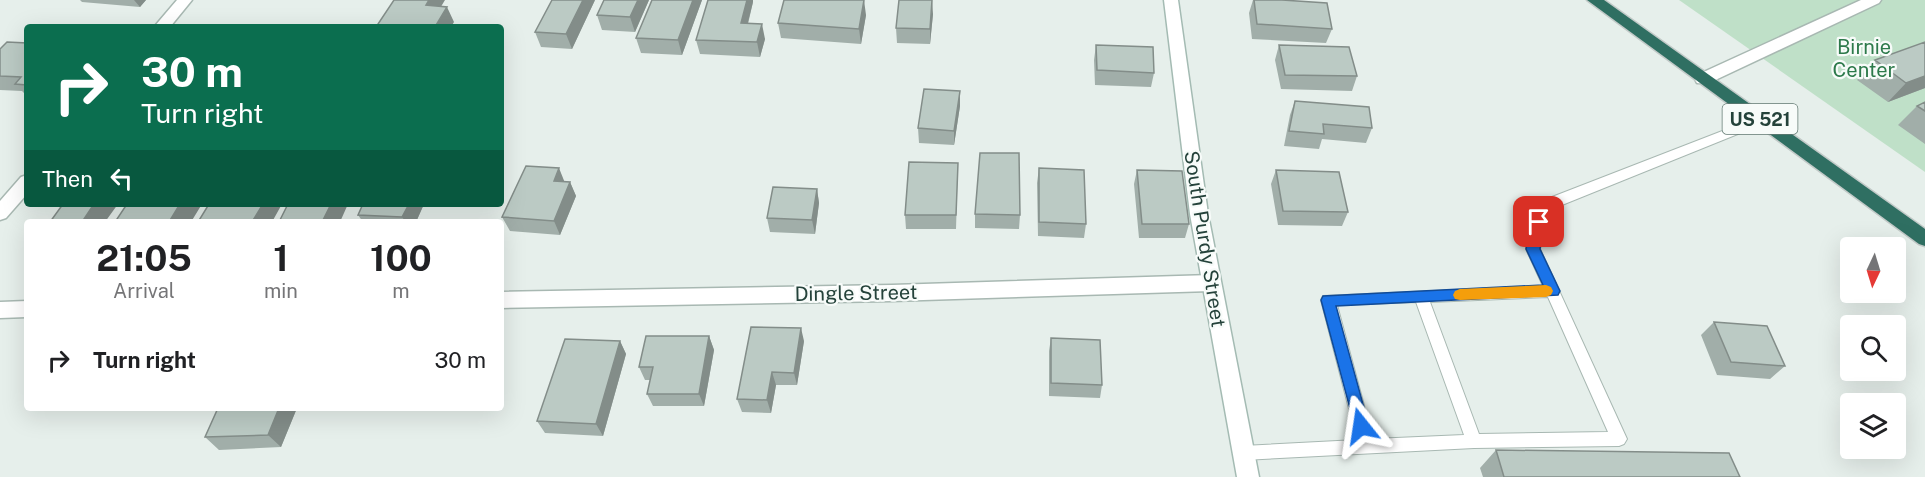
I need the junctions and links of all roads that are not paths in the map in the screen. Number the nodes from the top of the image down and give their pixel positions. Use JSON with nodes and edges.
{"nodes":[{"id":1,"x":185,"y":0,"type":"edge"},
{"id":2,"x":1171,"y":0,"type":"edge"},
{"id":3,"x":1594,"y":0,"type":"edge"},
{"id":4,"x":1874,"y":0,"type":"edge"},
{"id":5,"x":165,"y":24,"type":"edge"},
{"id":6,"x":1704,"y":80,"type":"junction"},
{"id":7,"x":1761,"y":120,"type":"junction"},
{"id":8,"x":24,"y":185,"type":"edge"},
{"id":9,"x":0,"y":213,"type":"edge"},
{"id":10,"x":1925,"y":239,"type":"edge"},
{"id":11,"x":1211,"y":283,"type":"junction"},
{"id":12,"x":1552,"y":291,"type":"junction"},
{"id":13,"x":1421,"y":296,"type":"junction"},
{"id":14,"x":504,"y":300,"type":"edge"},
{"id":15,"x":24,"y":309,"type":"edge"},
{"id":16,"x":0,"y":310,"type":"edge"},
{"id":17,"x":1474,"y":441,"type":"junction"},
{"id":18,"x":1367,"y":447,"type":"junction"},
{"id":19,"x":1243,"y":453,"type":"junction"},
{"id":20,"x":1248,"y":477,"type":"edge"}],
"edges":[{"from":1,"to":5,"type":"street"},
{"from":2,"to":11,"type":"street","name":"South Purdy Street"},
{"from":3,"to":6,"type":"highway","number":"US 521"},
{"from":4,"to":6,"type":"street"},
{"from":6,"to":7,"type":"highway","number":"US 521"},
{"from":7,"to":10,"type":"highway","number":"US 521"},
{"from":7,"to":12,"type":"lane"},
{"from":8,"to":9,"type":"street"},
{"from":11,"to":14,"type":"street","name":"Dingle Street"},
{"from":11,"to":19,"type":"street","name":"South Purdy Street"},
{"from":12,"to":13,"type":"lane"},
{"from":12,"to":17,"type":"lane"},
{"from":13,"to":17,"type":"lane"},
{"from":13,"to":18,"type":"lane"},
{"from":15,"to":16,"type":"street"},
{"from":17,"to":18,"type":"lane"},
{"from":18,"to":19,"type":"lane"},
{"from":19,"to":20,"type":"street","name":"South Purdy Street"}]}
